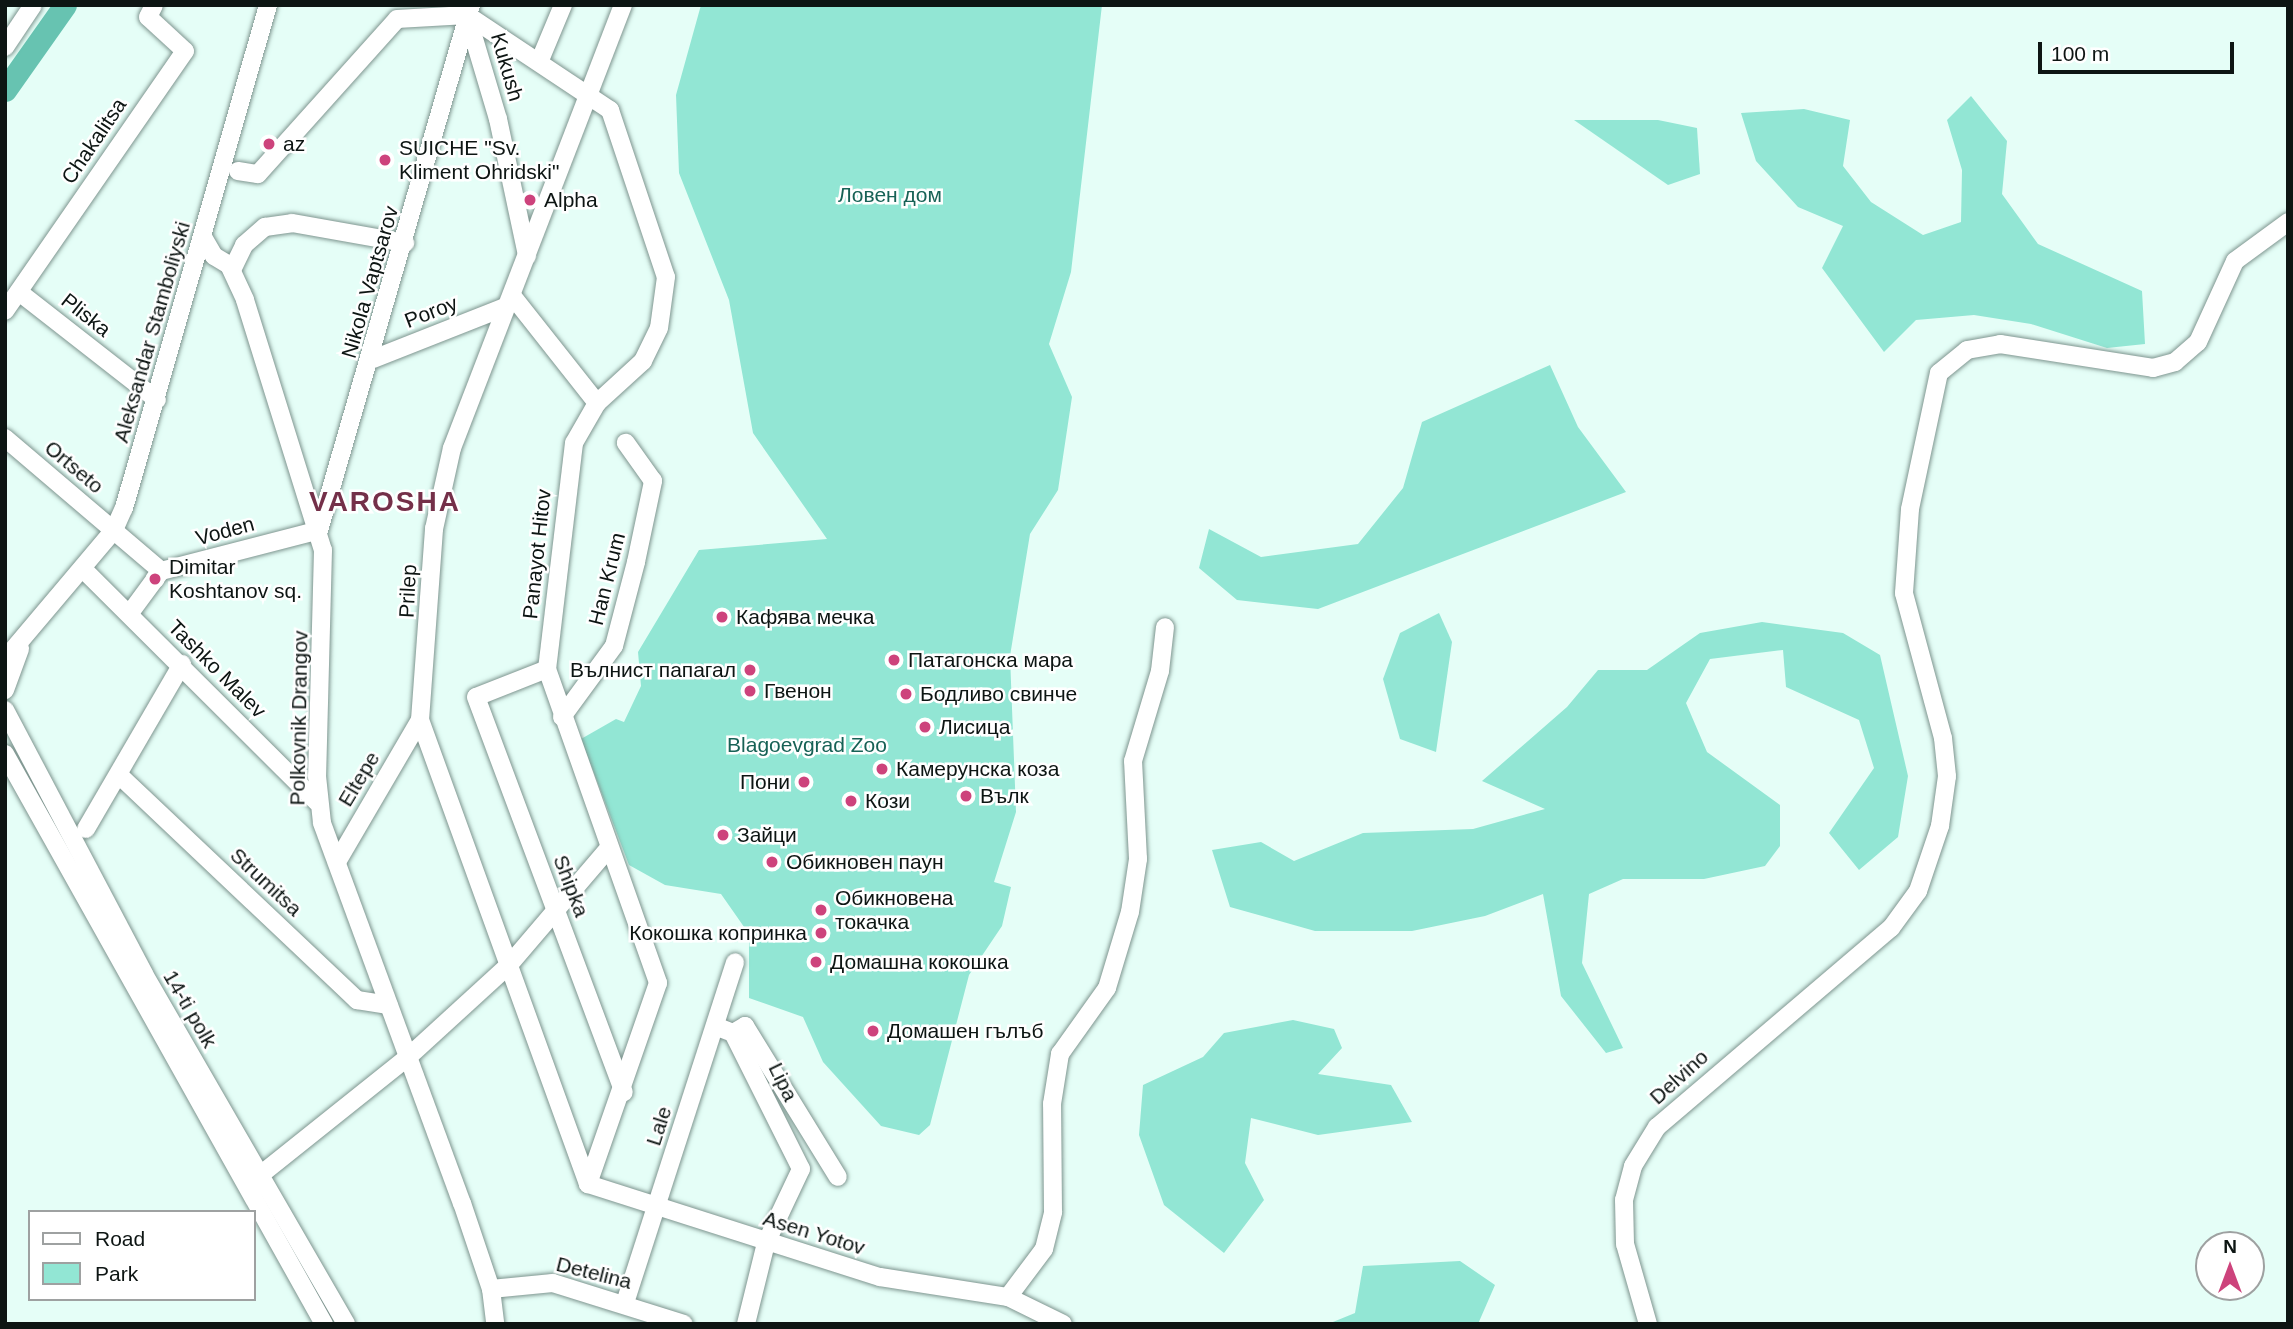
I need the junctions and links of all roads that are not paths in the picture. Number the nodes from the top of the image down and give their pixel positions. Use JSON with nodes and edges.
{"nodes":[{"id":1,"x":33,"y":5,"type":"edge"},
{"id":2,"x":154,"y":5,"type":"edge"},
{"id":3,"x":563,"y":5,"type":"edge"},
{"id":4,"x":623,"y":5,"type":"edge"},
{"id":5,"x":262,"y":9,"type":"edge"},
{"id":6,"x":469,"y":10,"type":"edge"},
{"id":7,"x":5,"y":47,"type":"edge"},
{"id":8,"x":540,"y":60,"type":"junction"},
{"id":9,"x":588,"y":91,"type":"junction"},
{"id":10,"x":237,"y":171,"type":"dead end"},
{"id":11,"x":2288,"y":222,"type":"edge"},
{"id":12,"x":203,"y":237,"type":"junction"},
{"id":13,"x":405,"y":243,"type":"junction"},
{"id":14,"x":527,"y":256,"type":"junction"},
{"id":15,"x":232,"y":270,"type":"junction"},
{"id":16,"x":19,"y":292,"type":"junction"},
{"id":17,"x":510,"y":303,"type":"junction"},
{"id":18,"x":5,"y":311,"type":"edge"},
{"id":19,"x":373,"y":359,"type":"junction"},
{"id":20,"x":158,"y":400,"type":"junction"},
{"id":21,"x":597,"y":403,"type":"junction"},
{"id":22,"x":5,"y":438,"type":"edge"},
{"id":23,"x":626,"y":443,"type":"dead end"},
{"id":24,"x":114,"y":530,"type":"junction"},
{"id":25,"x":319,"y":530,"type":"junction"},
{"id":26,"x":83,"y":569,"type":"junction"},
{"id":27,"x":161,"y":571,"type":"junction"},
{"id":28,"x":130,"y":613,"type":"junction"},
{"id":29,"x":1165,"y":627,"type":"dead end"},
{"id":30,"x":23,"y":642,"type":"junction"},
{"id":31,"x":5,"y":659,"type":"edge"},
{"id":32,"x":182,"y":664,"type":"junction"},
{"id":33,"x":547,"y":669,"type":"junction"},
{"id":34,"x":5,"y":690,"type":"edge"},
{"id":35,"x":5,"y":698,"type":"edge"},
{"id":36,"x":5,"y":710,"type":"edge"},
{"id":37,"x":562,"y":717,"type":"junction"},
{"id":38,"x":420,"y":720,"type":"junction"},
{"id":39,"x":5,"y":754,"type":"edge"},
{"id":40,"x":119,"y":775,"type":"junction"},
{"id":41,"x":317,"y":803,"type":"junction"},
{"id":42,"x":86,"y":830,"type":"dead end"},
{"id":43,"x":609,"y":848,"type":"junction"},
{"id":44,"x":337,"y":862,"type":"junction"},
{"id":45,"x":556,"y":909,"type":"junction"},
{"id":46,"x":735,"y":962,"type":"dead end"},
{"id":47,"x":509,"y":965,"type":"junction"},
{"id":48,"x":390,"y":1005,"type":"junction"},
{"id":49,"x":715,"y":1026,"type":"junction"},
{"id":50,"x":733,"y":1033,"type":"junction"},
{"id":51,"x":407,"y":1058,"type":"junction"},
{"id":52,"x":624,"y":1092,"type":"junction"},
{"id":53,"x":259,"y":1176,"type":"junction"},
{"id":54,"x":838,"y":1177,"type":"dead end"},
{"id":55,"x":588,"y":1184,"type":"junction"},
{"id":56,"x":657,"y":1207,"type":"junction"},
{"id":57,"x":766,"y":1243,"type":"junction"},
{"id":58,"x":491,"y":1289,"type":"junction"},
{"id":59,"x":1008,"y":1297,"type":"junction"},
{"id":60,"x":625,"y":1303,"type":"junction"},
{"id":61,"x":1031,"y":1316,"type":"edge"},
{"id":62,"x":324,"y":1324,"type":"edge"},
{"id":63,"x":346,"y":1324,"type":"edge"},
{"id":64,"x":495,"y":1324,"type":"edge"},
{"id":65,"x":684,"y":1324,"type":"edge"},
{"id":66,"x":746,"y":1324,"type":"edge"},
{"id":67,"x":1063,"y":1324,"type":"edge"},
{"id":68,"x":1648,"y":1324,"type":"edge"}],
"edges":[{"from":1,"to":7,"type":"street"},
{"from":2,"to":16,"type":"street","name":"Chakalitsa"},
{"from":3,"to":8,"type":"street"},
{"from":4,"to":9,"type":"street","name":"Prilep"},
{"from":5,"to":12,"type":"street","name":"Aleksandar Stamboliyski"},
{"from":6,"to":8,"type":"street","name":"Panayot Hitov"},
{"from":6,"to":10,"type":"street"},
{"from":6,"to":13,"type":"street","name":"Nikola Vaptsarov"},
{"from":6,"to":14,"type":"street","name":"Kukush"},
{"from":8,"to":9,"type":"street","name":"Panayot Hitov"},
{"from":9,"to":14,"type":"street","name":"Prilep"},
{"from":9,"to":21,"type":"street","name":"Panayot Hitov"},
{"from":11,"to":68,"type":"street","name":"Delvino"},
{"from":12,"to":15,"type":"street","name":"Polkovnik Drangov"},
{"from":12,"to":20,"type":"street","name":"Aleksandar Stamboliyski"},
{"from":13,"to":15,"type":"street"},
{"from":13,"to":19,"type":"street","name":"Nikola Vaptsarov"},
{"from":14,"to":17,"type":"street","name":"Prilep"},
{"from":15,"to":25,"type":"street","name":"Polkovnik Drangov"},
{"from":16,"to":18,"type":"street","name":"Chakalitsa"},
{"from":16,"to":20,"type":"street","name":"Pliska"},
{"from":17,"to":19,"type":"street","name":"Poroy"},
{"from":17,"to":21,"type":"street"},
{"from":17,"to":38,"type":"street","name":"Prilep"},
{"from":19,"to":25,"type":"street","name":"Nikola Vaptsarov"},
{"from":20,"to":24,"type":"street","name":"Aleksandar Stamboliyski"},
{"from":21,"to":33,"type":"street","name":"Panayot Hitov"},
{"from":22,"to":24,"type":"street","name":"Ortseto"},
{"from":23,"to":37,"type":"street","name":"Han Krum"},
{"from":24,"to":26,"type":"street","name":"Aleksandar Stamboliyski"},
{"from":24,"to":27,"type":"street"},
{"from":25,"to":27,"type":"street","name":"Voden"},
{"from":25,"to":41,"type":"street","name":"Polkovnik Drangov"},
{"from":26,"to":28,"type":"street","name":"Tashko Malev"},
{"from":26,"to":30,"type":"street","name":"Aleksandar Stamboliyski"},
{"from":27,"to":28,"type":"street"},
{"from":28,"to":32,"type":"street","name":"Tashko Malev"},
{"from":29,"to":59,"type":"street"},
{"from":30,"to":31,"type":"street","name":"Aleksandar Stamboliyski"},
{"from":30,"to":34,"type":"street","name":"Aleksandar Stamboliyski"},
{"from":32,"to":40,"type":"street"},
{"from":32,"to":41,"type":"street","name":"Tashko Malev"},
{"from":33,"to":37,"type":"street","name":"Panayot Hitov"},
{"from":33,"to":45,"type":"street","name":"Shipka"},
{"from":35,"to":36,"type":"street"},
{"from":36,"to":53,"type":"street","name":"14-ti polk"},
{"from":37,"to":43,"type":"street","name":"Panayot Hitov"},
{"from":38,"to":44,"type":"street","name":"Eltepe"},
{"from":38,"to":47,"type":"street","name":"Prilep"},
{"from":39,"to":62,"type":"street","name":"14-ti polk"},
{"from":40,"to":42,"type":"street"},
{"from":40,"to":48,"type":"street","name":"Strumitsa"},
{"from":41,"to":44,"type":"street","name":"Polkovnik Drangov"},
{"from":43,"to":45,"type":"street"},
{"from":43,"to":52,"type":"street","name":"Panayot Hitov"},
{"from":44,"to":48,"type":"street","name":"Polkovnik Drangov"},
{"from":45,"to":47,"type":"street"},
{"from":45,"to":52,"type":"street","name":"Shipka"},
{"from":46,"to":49,"type":"street","name":"Lale"},
{"from":47,"to":51,"type":"street"},
{"from":47,"to":55,"type":"street","name":"Prilep"},
{"from":48,"to":51,"type":"street","name":"Polkovnik Drangov"},
{"from":49,"to":50,"type":"street"},
{"from":49,"to":56,"type":"street","name":"Lale"},
{"from":50,"to":54,"type":"street"},
{"from":50,"to":57,"type":"street","name":"Lipa"},
{"from":51,"to":53,"type":"street"},
{"from":51,"to":58,"type":"street","name":"Polkovnik Drangov"},
{"from":52,"to":55,"type":"street","name":"Panayot Hitov"},
{"from":53,"to":63,"type":"street","name":"14-ti polk"},
{"from":55,"to":56,"type":"street","name":"Asen Yotov"},
{"from":56,"to":57,"type":"street","name":"Asen Yotov"},
{"from":56,"to":60,"type":"street","name":"Lale"},
{"from":57,"to":59,"type":"street","name":"Asen Yotov"},
{"from":57,"to":66,"type":"street"},
{"from":58,"to":60,"type":"street","name":"Detelina"},
{"from":58,"to":64,"type":"street","name":"Polkovnik Drangov"},
{"from":59,"to":61,"type":"street","name":"Asen Yotov"},
{"from":60,"to":65,"type":"street","name":"Detelina"},
{"from":61,"to":67,"type":"street","name":"Asen Yotov"}]}
